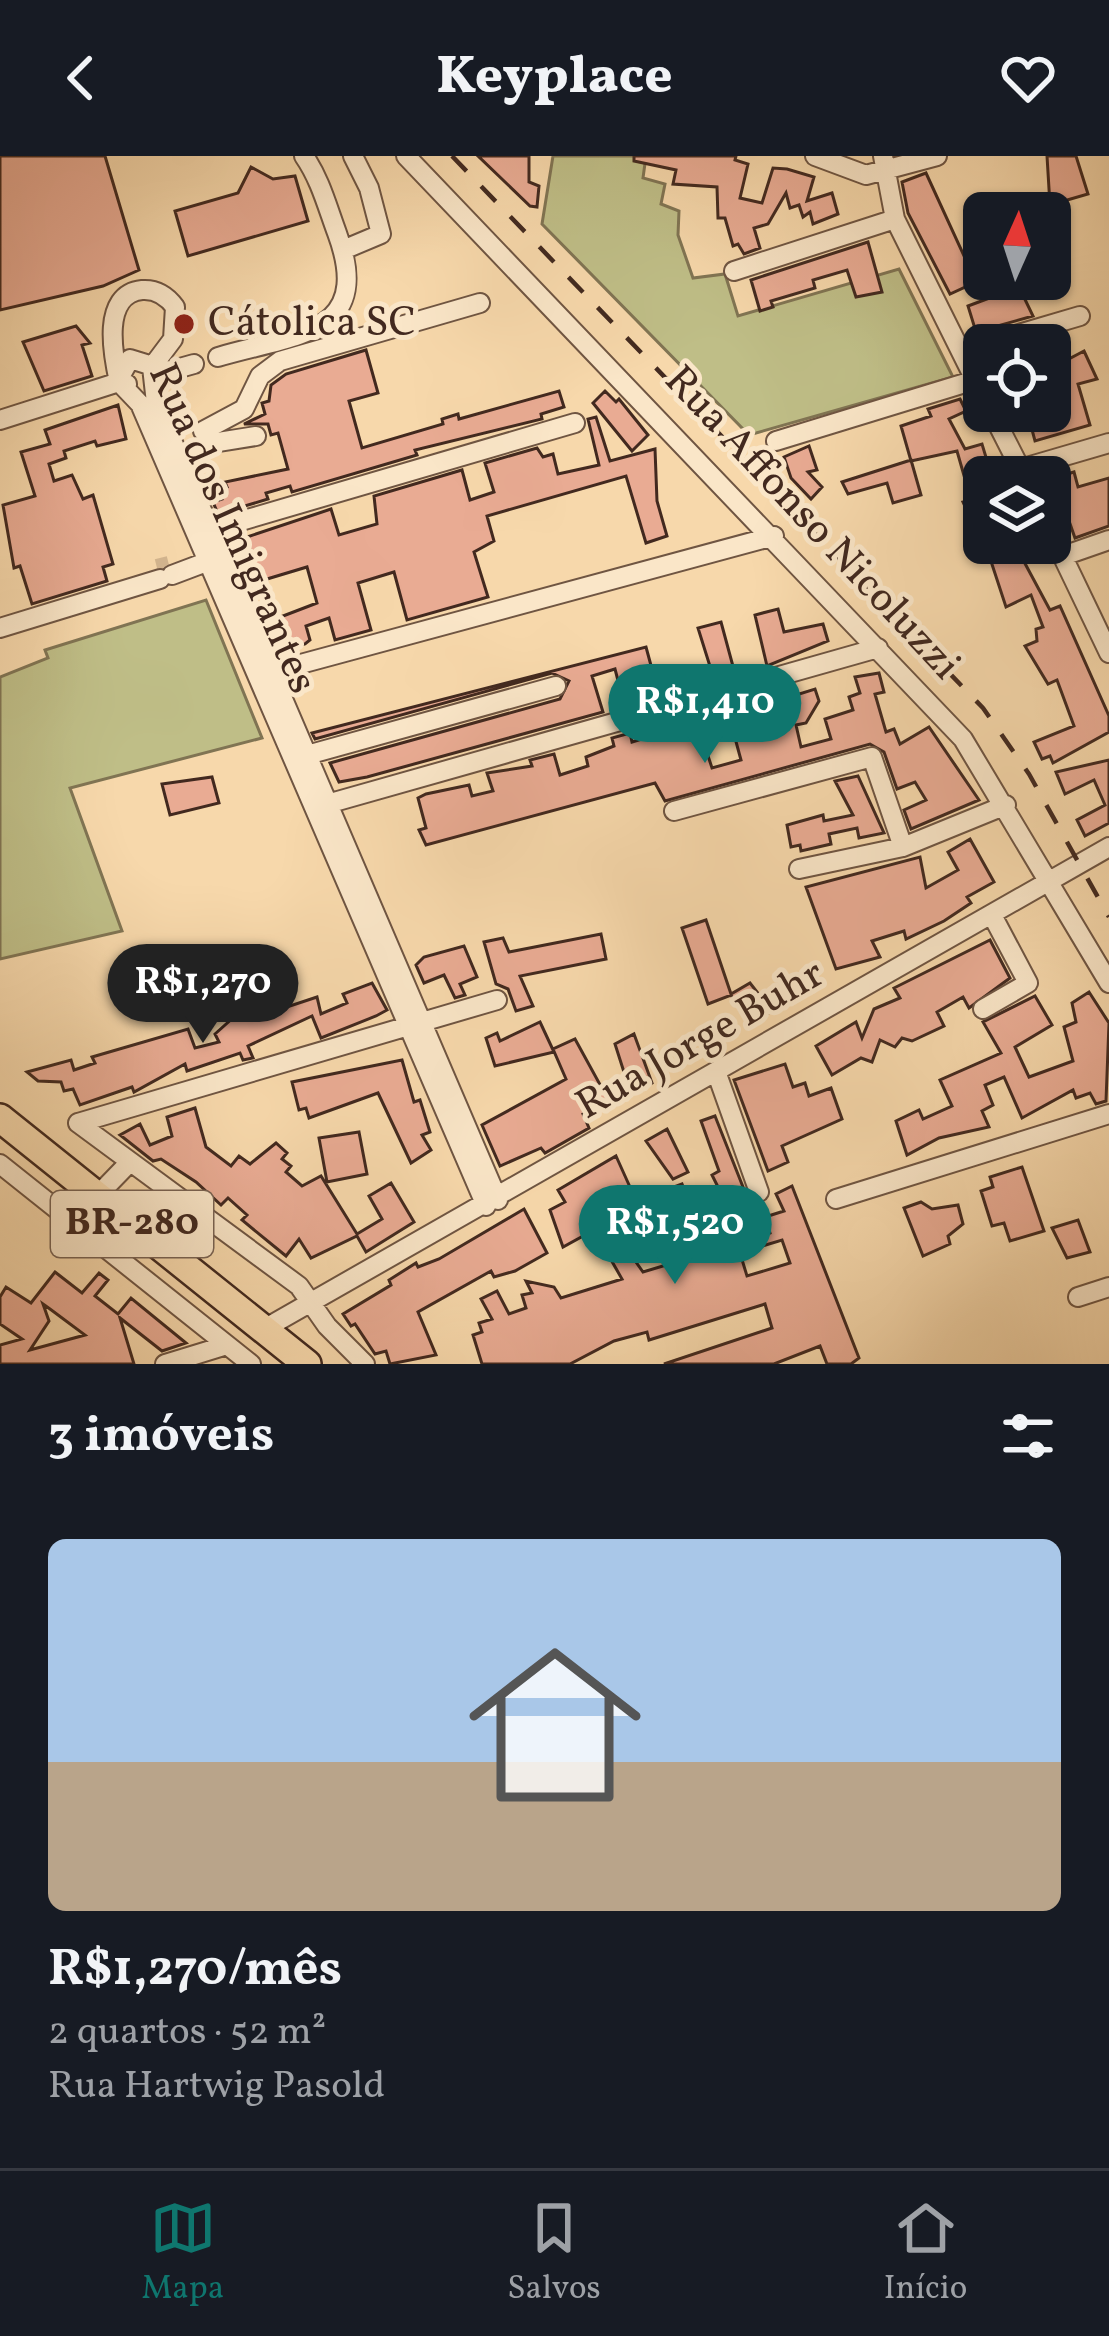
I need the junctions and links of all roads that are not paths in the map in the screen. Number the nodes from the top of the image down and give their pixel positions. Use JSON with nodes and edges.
{"nodes":[{"id":1,"x":304,"y":156,"type":"edge"},
{"id":2,"x":352,"y":156,"type":"edge"},
{"id":3,"x":406,"y":156,"type":"edge"},
{"id":4,"x":815,"y":156,"type":"edge"},
{"id":5,"x":937,"y":156,"type":"edge"},
{"id":6,"x":883,"y":164,"type":"edge"},
{"id":7,"x":895,"y":219,"type":"junction"},
{"id":8,"x":343,"y":250,"type":"junction"},
{"id":9,"x":734,"y":272,"type":"dead end"},
{"id":10,"x":480,"y":303,"type":"dead end"},
{"id":11,"x":1080,"y":316,"type":"dead end"},
{"id":12,"x":961,"y":351,"type":"junction"},
{"id":13,"x":963,"y":355,"type":"edge"},
{"id":14,"x":218,"y":357,"type":"dead end"},
{"id":15,"x":194,"y":364,"type":"dead end"},
{"id":16,"x":152,"y":368,"type":"junction"},
{"id":17,"x":119,"y":382,"type":"junction"},
{"id":18,"x":963,"y":393,"type":"edge"},
{"id":19,"x":0,"y":421,"type":"edge"},
{"id":20,"x":574,"y":423,"type":"dead end"},
{"id":21,"x":252,"y":424,"type":"junction"},
{"id":22,"x":200,"y":438,"type":"junction"},
{"id":23,"x":776,"y":442,"type":"dead end"},
{"id":24,"x":1109,"y":442,"type":"edge"},
{"id":25,"x":164,"y":443,"type":"junction"},
{"id":26,"x":1070,"y":456,"type":"edge"},
{"id":27,"x":258,"y":457,"type":"dead end"},
{"id":28,"x":180,"y":462,"type":"junction"},
{"id":29,"x":210,"y":530,"type":"junction"},
{"id":30,"x":774,"y":536,"type":"junction"},
{"id":31,"x":1109,"y":539,"type":"edge"},
{"id":32,"x":1071,"y":553,"type":"edge"},
{"id":33,"x":212,"y":558,"type":"junction"},
{"id":34,"x":1067,"y":564,"type":"edge"},
{"id":35,"x":164,"y":572,"type":"junction"},
{"id":36,"x":12,"y":607,"type":"dead end"},
{"id":37,"x":0,"y":628,"type":"edge"},
{"id":38,"x":878,"y":648,"type":"junction"},
{"id":39,"x":1109,"y":653,"type":"edge"},
{"id":40,"x":271,"y":671,"type":"junction"},
{"id":41,"x":556,"y":686,"type":"dead end"},
{"id":42,"x":307,"y":755,"type":"junction"},
{"id":43,"x":1006,"y":805,"type":"junction"},
{"id":44,"x":322,"y":806,"type":"junction"},
{"id":45,"x":674,"y":811,"type":"dead end"},
{"id":46,"x":902,"y":847,"type":"junction"},
{"id":47,"x":1109,"y":847,"type":"edge"},
{"id":48,"x":799,"y":869,"type":"dead end"},
{"id":49,"x":1050,"y":881,"type":"junction"},
{"id":50,"x":992,"y":914,"type":"junction"},
{"id":51,"x":1109,"y":983,"type":"edge"},
{"id":52,"x":497,"y":1000,"type":"dead end"},
{"id":53,"x":982,"y":1009,"type":"dead end"},
{"id":54,"x":417,"y":1026,"type":"junction"},
{"id":55,"x":717,"y":1074,"type":"junction"},
{"id":56,"x":1109,"y":1114,"type":"edge"},
{"id":57,"x":0,"y":1118,"type":"edge"},
{"id":58,"x":0,"y":1164,"type":"edge"},
{"id":59,"x":128,"y":1164,"type":"junction"},
{"id":60,"x":62,"y":1168,"type":"junction"},
{"id":61,"x":759,"y":1192,"type":"dead end"},
{"id":62,"x":40,"y":1195,"type":"junction"},
{"id":63,"x":97,"y":1196,"type":"junction"},
{"id":64,"x":836,"y":1199,"type":"dead end"},
{"id":65,"x":492,"y":1203,"type":"junction"},
{"id":66,"x":1109,"y":1287,"type":"edge"},
{"id":67,"x":1078,"y":1297,"type":"dead end"},
{"id":68,"x":313,"y":1303,"type":"junction"},
{"id":69,"x":264,"y":1329,"type":"junction"},
{"id":70,"x":226,"y":1345,"type":"junction"},
{"id":71,"x":165,"y":1364,"type":"edge"},
{"id":72,"x":251,"y":1364,"type":"edge"},
{"id":73,"x":308,"y":1364,"type":"edge"},
{"id":74,"x":365,"y":1364,"type":"edge"}],
"edges":[{"from":1,"to":8,"type":"street"},
{"from":2,"to":8,"type":"street"},
{"from":3,"to":30,"type":"street","name":"Rua Affonso Nicoluzzi"},
{"from":4,"to":6,"type":"street"},
{"from":5,"to":6,"type":"street"},
{"from":6,"to":7,"type":"street"},
{"from":7,"to":9,"type":"street"},
{"from":7,"to":12,"type":"street"},
{"from":8,"to":14,"type":"street"},
{"from":10,"to":21,"type":"street"},
{"from":11,"to":12,"type":"street"},
{"from":12,"to":13,"type":"street"},
{"from":15,"to":16,"type":"street"},
{"from":16,"to":17,"type":"street"},
{"from":16,"to":17,"type":"street","name":"Rua dos Imigrantes"},
{"from":16,"to":25,"type":"street","name":"Rua dos Imigrantes"},
{"from":17,"to":19,"type":"street"},
{"from":17,"to":25,"type":"street","name":"Rua dos Imigrantes"},
{"from":18,"to":23,"type":"street"},
{"from":20,"to":29,"type":"street"},
{"from":21,"to":22,"type":"street"},
{"from":21,"to":22,"type":"street"},
{"from":21,"to":27,"type":"street"},
{"from":22,"to":25,"type":"street"},
{"from":22,"to":28,"type":"street"},
{"from":24,"to":26,"type":"street"},
{"from":25,"to":28,"type":"street","name":"Rua dos Imigrantes"},
{"from":25,"to":33,"type":"street","name":"Rua dos Imigrantes"},
{"from":28,"to":29,"type":"street","name":"Rua dos Imigrantes"},
{"from":29,"to":33,"type":"street","name":"Rua dos Imigrantes"},
{"from":30,"to":38,"type":"street","name":"Rua Affonso Nicoluzzi"},
{"from":30,"to":40,"type":"street"},
{"from":31,"to":32,"type":"street"},
{"from":33,"to":35,"type":"street"},
{"from":33,"to":40,"type":"street","name":"Rua dos Imigrantes"},
{"from":33,"to":44,"type":"street","name":"Rua dos Imigrantes"},
{"from":34,"to":39,"type":"street"},
{"from":35,"to":36,"type":"street"},
{"from":35,"to":37,"type":"street"},
{"from":38,"to":43,"type":"street","name":"Rua Affonso Nicoluzzi"},
{"from":38,"to":44,"type":"street"},
{"from":40,"to":42,"type":"street","name":"Rua dos Imigrantes"},
{"from":41,"to":42,"type":"street"},
{"from":42,"to":44,"type":"street","name":"Rua dos Imigrantes"},
{"from":43,"to":46,"type":"street"},
{"from":43,"to":49,"type":"street","name":"Rua Affonso Nicoluzzi"},
{"from":44,"to":54,"type":"street","name":"Rua dos Imigrantes"},
{"from":45,"to":46,"type":"street"},
{"from":46,"to":48,"type":"street"},
{"from":47,"to":49,"type":"street","name":"Rua Jorge Buhr"},
{"from":49,"to":50,"type":"street","name":"Rua Jorge Buhr"},
{"from":49,"to":51,"type":"street","name":"Rua Affonso Nicoluzzi"},
{"from":50,"to":53,"type":"street"},
{"from":50,"to":55,"type":"street","name":"Rua Jorge Buhr"},
{"from":52,"to":54,"type":"street"},
{"from":54,"to":59,"type":"street"},
{"from":54,"to":65,"type":"street","name":"Rua dos Imigrantes"},
{"from":55,"to":61,"type":"street"},
{"from":55,"to":65,"type":"street","name":"Rua Jorge Buhr"},
{"from":56,"to":64,"type":"street"},
{"from":57,"to":60,"type":"highway","number":"BR-280"},
{"from":58,"to":62,"type":"street"},
{"from":59,"to":63,"type":"street"},
{"from":59,"to":68,"type":"street"},
{"from":60,"to":62,"type":"street"},
{"from":60,"to":63,"type":"highway","number":"BR-280"},
{"from":62,"to":70,"type":"street"},
{"from":63,"to":69,"type":"highway","number":"BR-280"},
{"from":65,"to":68,"type":"street","name":"Rua Jorge Buhr"},
{"from":66,"to":67,"type":"street"},
{"from":68,"to":69,"type":"street","name":"Rua Jorge Buhr"},
{"from":68,"to":74,"type":"street"},
{"from":69,"to":73,"type":"highway","number":"BR-280"},
{"from":70,"to":71,"type":"street"},
{"from":70,"to":72,"type":"street"}]}
